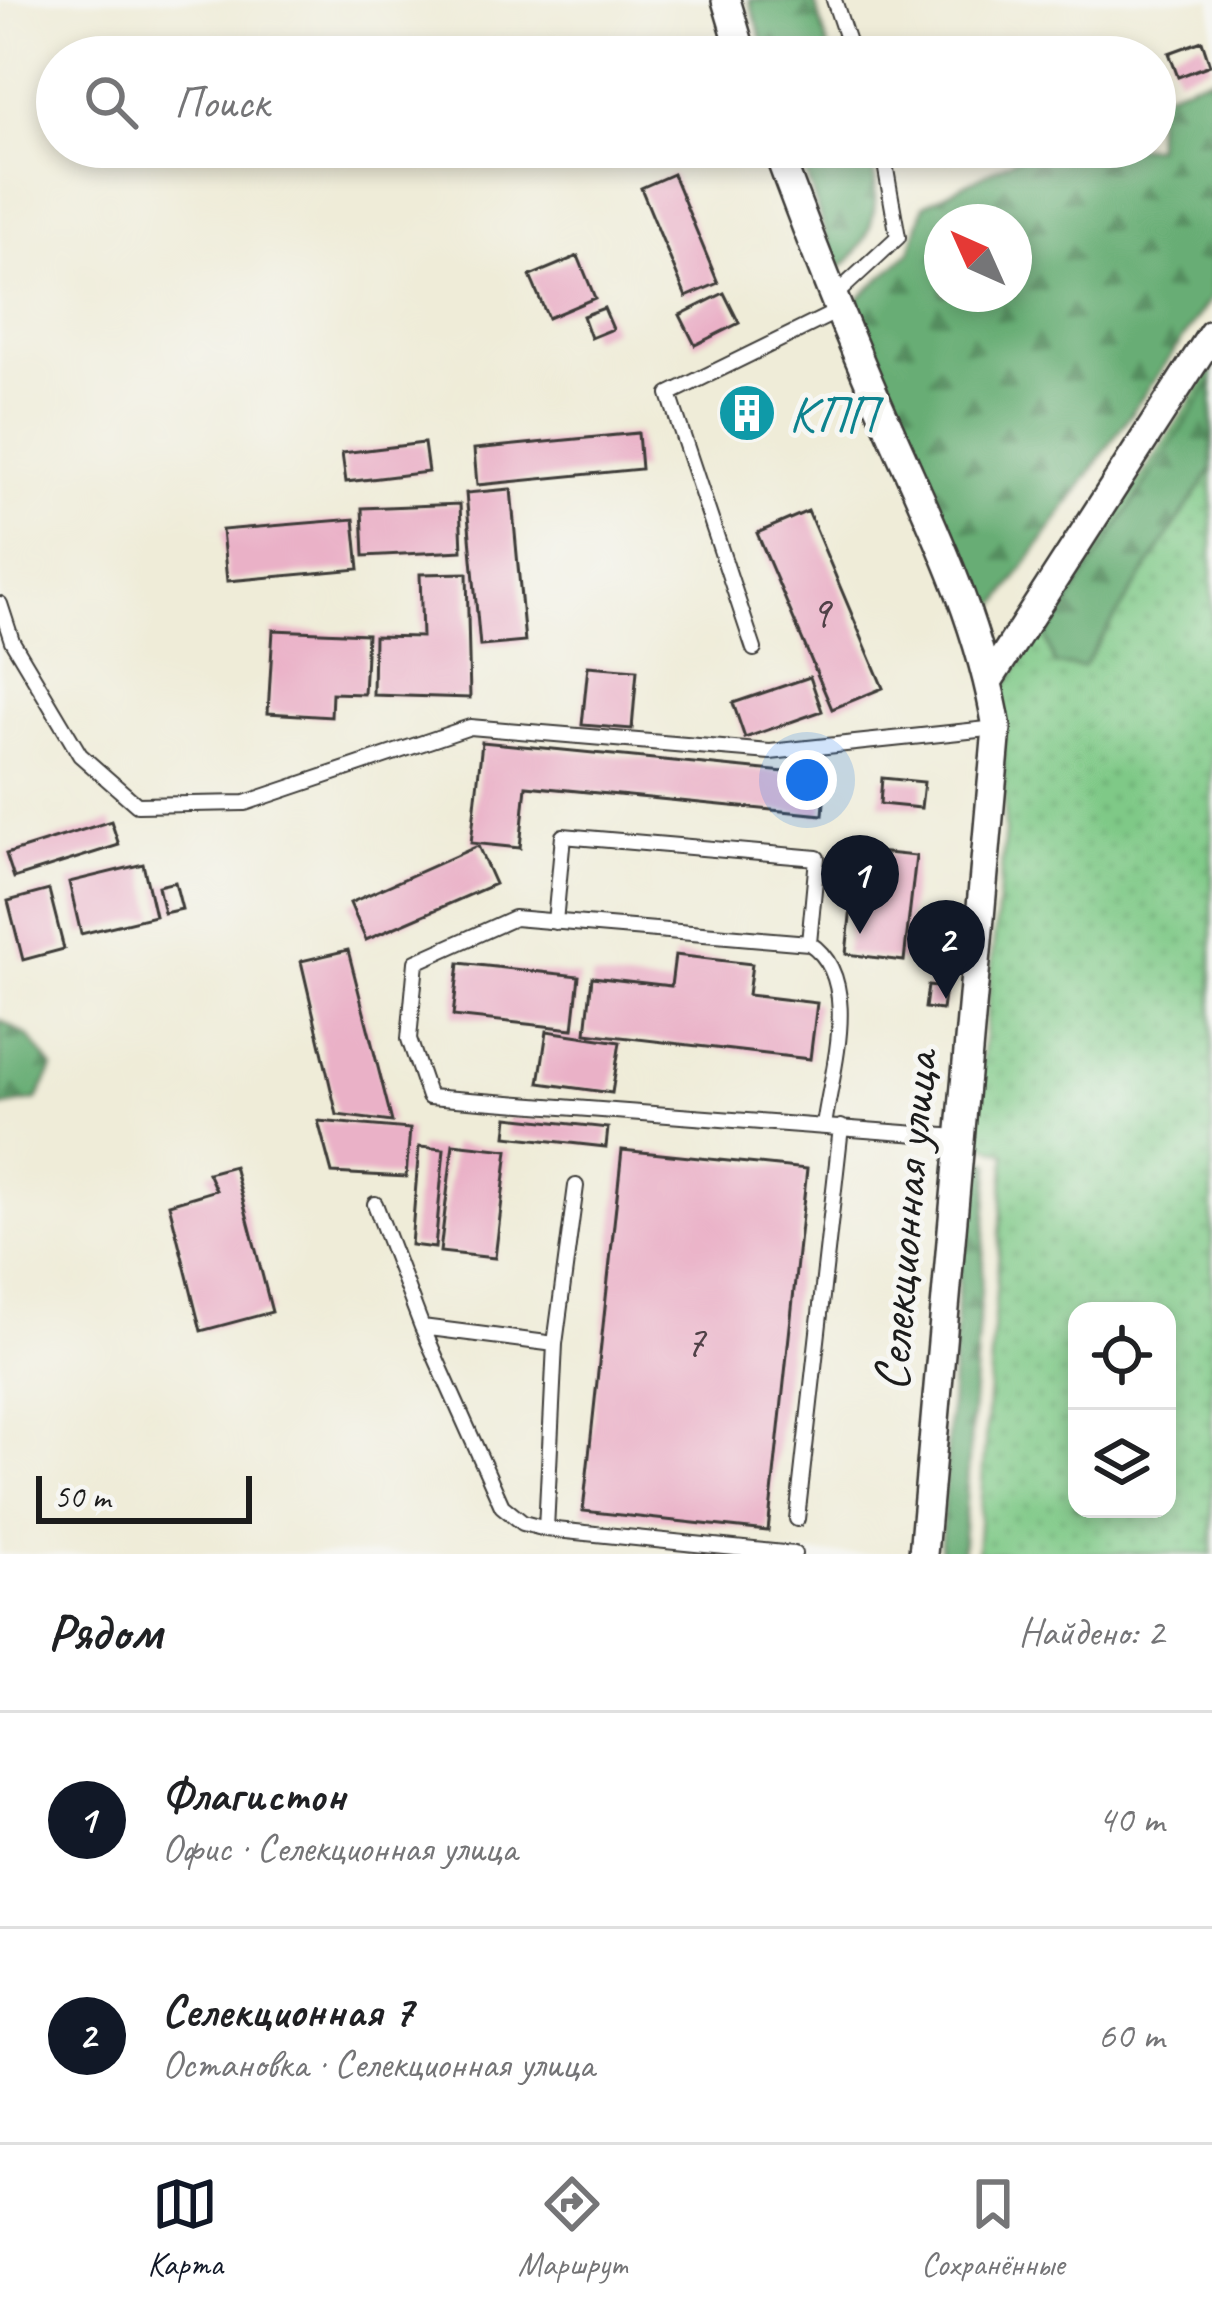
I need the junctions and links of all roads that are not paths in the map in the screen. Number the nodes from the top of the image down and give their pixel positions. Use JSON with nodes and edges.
{"nodes":[{"id":1,"x":726,"y":0,"type":"edge"},
{"id":2,"x":834,"y":0,"type":"edge"},
{"id":3,"x":737,"y":36,"type":"edge"},
{"id":4,"x":846,"y":36,"type":"edge"},
{"id":5,"x":784,"y":168,"type":"edge"},
{"id":6,"x":886,"y":168,"type":"edge"},
{"id":7,"x":835,"y":304,"type":"junction"},
{"id":8,"x":1212,"y":334,"type":"edge"},
{"id":9,"x":0,"y":604,"type":"edge"},
{"id":10,"x":754,"y":649,"type":"dead end"},
{"id":11,"x":989,"y":680,"type":"junction"},
{"id":12,"x":997,"y":728,"type":"junction"},
{"id":13,"x":555,"y":922,"type":"junction"},
{"id":14,"x":808,"y":943,"type":"junction"},
{"id":15,"x":833,"y":1126,"type":"junction"},
{"id":16,"x":958,"y":1137,"type":"junction"},
{"id":17,"x":576,"y":1186,"type":"dead end"},
{"id":18,"x":374,"y":1204,"type":"dead end"},
{"id":19,"x":422,"y":1327,"type":"junction"},
{"id":20,"x":555,"y":1345,"type":"junction"},
{"id":21,"x":796,"y":1520,"type":"dead end"},
{"id":22,"x":546,"y":1529,"type":"junction"},
{"id":23,"x":794,"y":1554,"type":"edge"},
{"id":24,"x":922,"y":1554,"type":"edge"}],
"edges":[{"from":1,"to":3,"type":"street"},
{"from":2,"to":4,"type":"lane"},
{"from":5,"to":7,"type":"street","name":"Селекционная улица"},
{"from":6,"to":7,"type":"lane"},
{"from":7,"to":10,"type":"lane"},
{"from":7,"to":11,"type":"street","name":"Селекционная улица"},
{"from":8,"to":11,"type":"street"},
{"from":9,"to":12,"type":"lane"},
{"from":11,"to":12,"type":"street","name":"Селекционная улица"},
{"from":12,"to":16,"type":"street","name":"Селекционная улица"},
{"from":13,"to":14,"type":"lane"},
{"from":13,"to":14,"type":"lane"},
{"from":13,"to":15,"type":"lane"},
{"from":14,"to":15,"type":"lane"},
{"from":15,"to":16,"type":"lane"},
{"from":15,"to":21,"type":"lane"},
{"from":16,"to":24,"type":"street","name":"Селекционная улица"},
{"from":17,"to":20,"type":"lane"},
{"from":18,"to":19,"type":"lane"},
{"from":19,"to":20,"type":"lane"},
{"from":19,"to":22,"type":"lane"},
{"from":20,"to":22,"type":"lane"},
{"from":22,"to":23,"type":"lane"}]}
